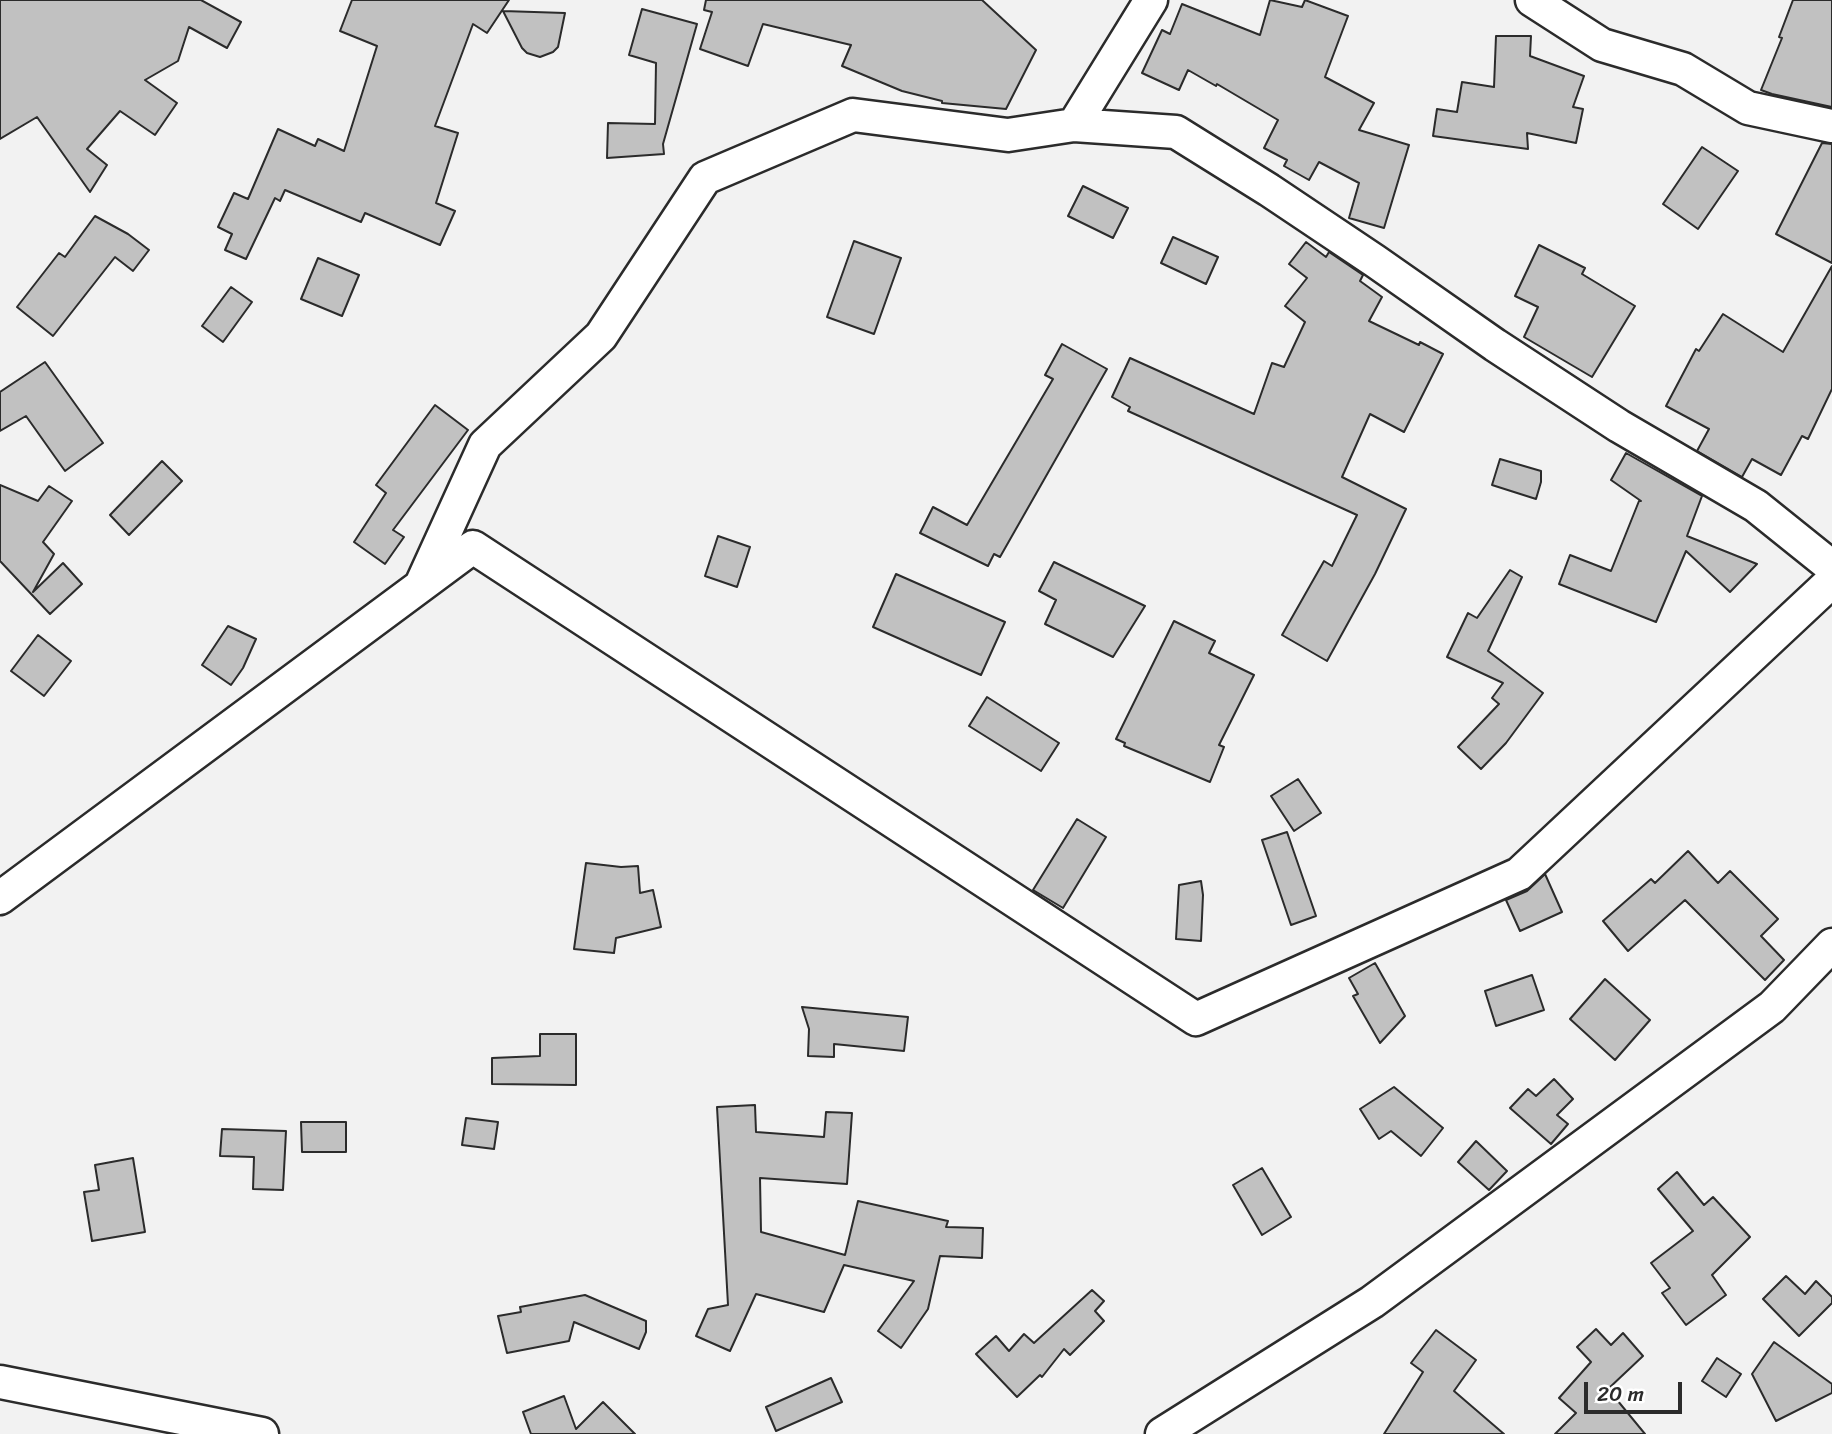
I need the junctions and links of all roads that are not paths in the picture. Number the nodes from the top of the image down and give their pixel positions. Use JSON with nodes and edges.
{"nodes":[{"id":1,"x":1151,"y":0,"type":"edge"},
{"id":2,"x":1532,"y":0,"type":"edge"},
{"id":3,"x":1074,"y":125,"type":"junction"},
{"id":4,"x":1832,"y":126,"type":"edge"},
{"id":5,"x":1832,"y":568,"type":"edge"},
{"id":6,"x":1832,"y":581,"type":"edge"},
{"id":7,"x":421,"y":586,"type":"junction"},
{"id":8,"x":0,"y":898,"type":"edge"},
{"id":9,"x":1832,"y":945,"type":"edge"},
{"id":10,"x":0,"y":1381,"type":"edge"},
{"id":11,"x":262,"y":1434,"type":"edge"},
{"id":12,"x":1162,"y":1434,"type":"edge"}],
"edges":[{"from":1,"to":3,"type":"street"},
{"from":2,"to":4,"type":"street"},
{"from":3,"to":5,"type":"street"},
{"from":3,"to":7,"type":"street"},
{"from":6,"to":7,"type":"street"},
{"from":7,"to":8,"type":"street"},
{"from":9,"to":12,"type":"street"},
{"from":10,"to":11,"type":"street"}]}
